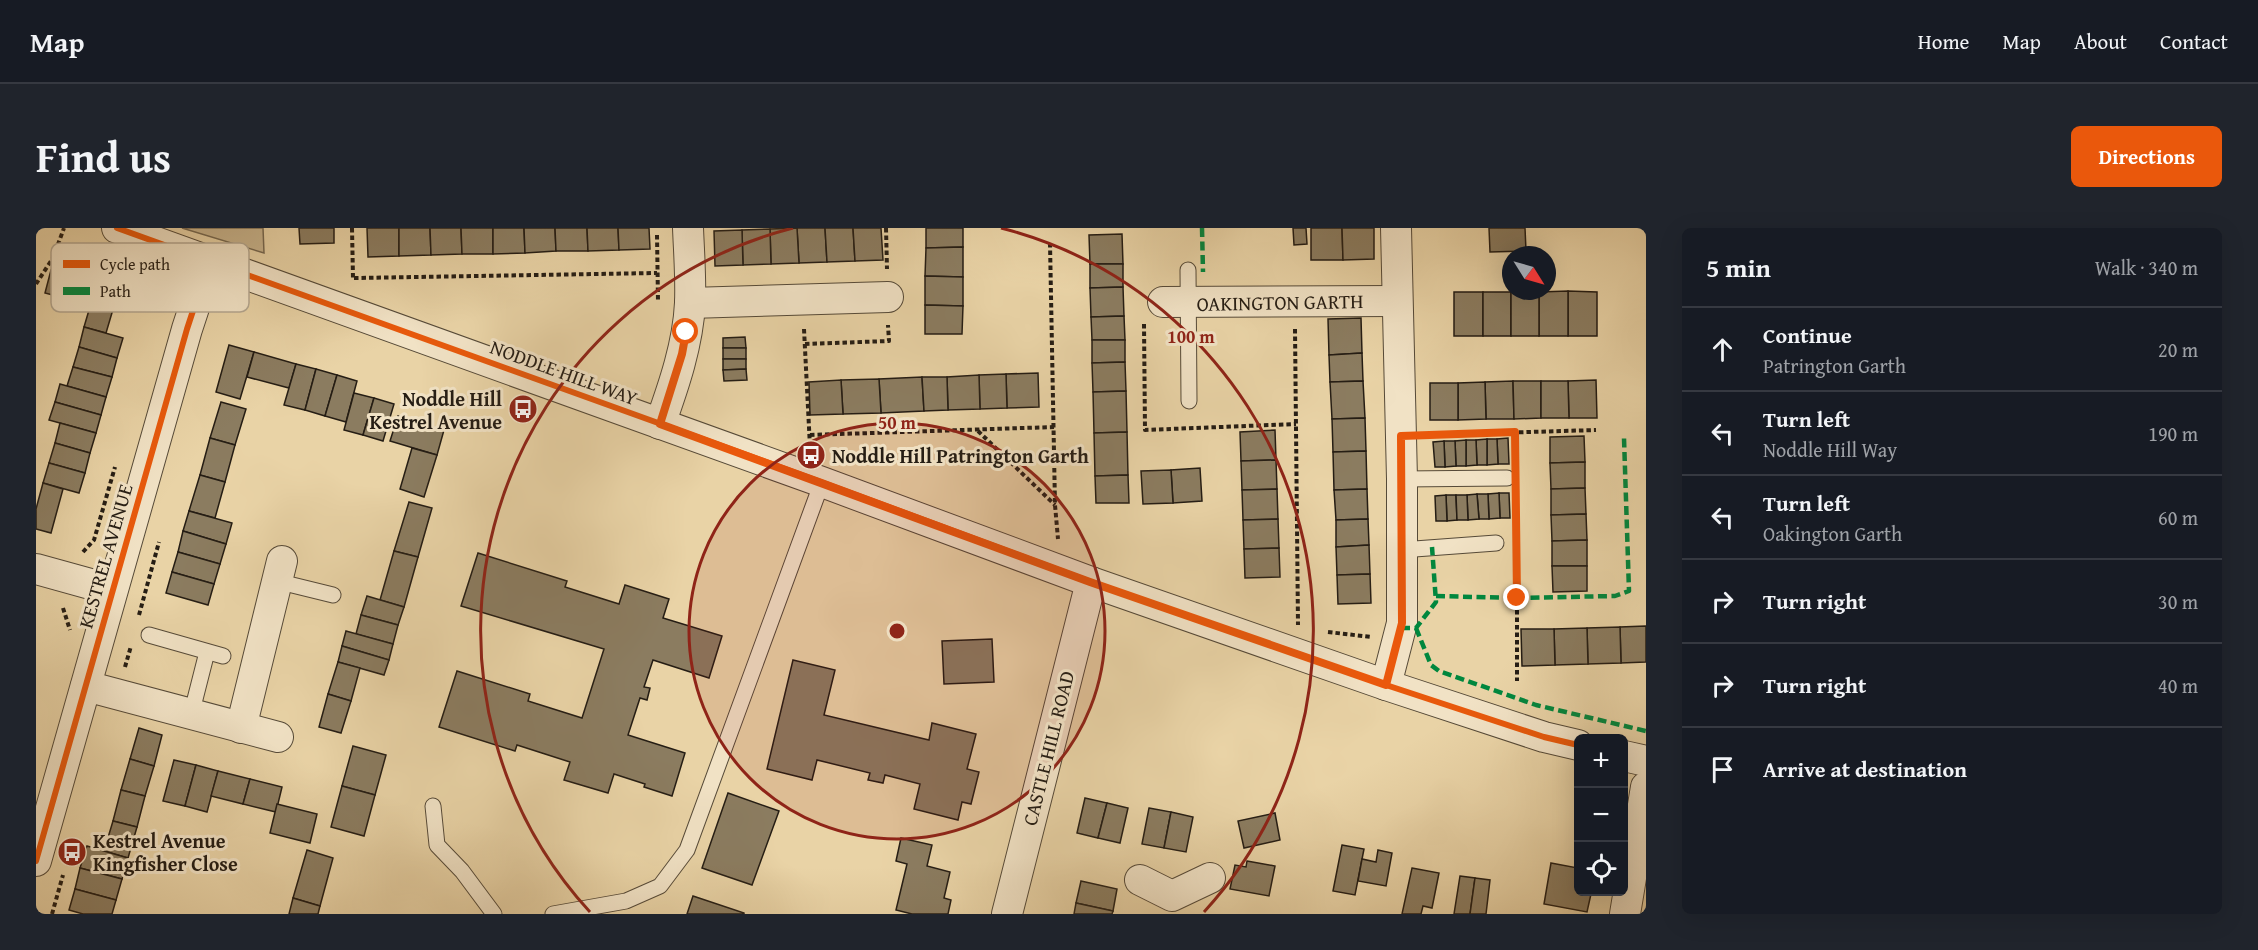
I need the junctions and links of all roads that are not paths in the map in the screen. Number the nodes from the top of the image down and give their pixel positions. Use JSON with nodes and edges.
{"nodes":[{"id":1,"x":117,"y":228,"type":"edge"},
{"id":2,"x":688,"y":228,"type":"edge"},
{"id":3,"x":1396,"y":228,"type":"edge"},
{"id":4,"x":158,"y":243,"type":"edge"},
{"id":5,"x":1188,"y":270,"type":"dead end"},
{"id":6,"x":249,"y":276,"type":"edge"},
{"id":7,"x":888,"y":297,"type":"dead end"},
{"id":8,"x":1397,"y":301,"type":"junction"},
{"id":9,"x":690,"y":303,"type":"junction"},
{"id":10,"x":1176,"y":303,"type":"junction"},
{"id":11,"x":193,"y":312,"type":"edge"},
{"id":12,"x":1189,"y":401,"type":"dead end"},
{"id":13,"x":660,"y":424,"type":"junction"},
{"id":14,"x":1511,"y":473,"type":"road end"},
{"id":15,"x":1402,"y":479,"type":"junction"},
{"id":16,"x":814,"y":480,"type":"junction"},
{"id":17,"x":1496,"y":543,"type":"dead end"},
{"id":18,"x":1401,"y":550,"type":"junction"},
{"id":19,"x":36,"y":569,"type":"edge"},
{"id":20,"x":279,"y":571,"type":"joint"},
{"id":21,"x":1090,"y":582,"type":"junction"},
{"id":22,"x":112,"y":590,"type":"junction"},
{"id":23,"x":333,"y":595,"type":"dead end"},
{"id":24,"x":150,"y":635,"type":"dead end"},
{"id":25,"x":207,"y":652,"type":"junction"},
{"id":26,"x":223,"y":656,"type":"dead end"},
{"id":27,"x":1386,"y":685,"type":"junction"},
{"id":28,"x":86,"y":686,"type":"junction"},
{"id":29,"x":191,"y":715,"type":"junction"},
{"id":30,"x":242,"y":728,"type":"junction"},
{"id":31,"x":278,"y":737,"type":"dead end"},
{"id":32,"x":1574,"y":744,"type":"edge"},
{"id":33,"x":1628,"y":757,"type":"edge"},
{"id":34,"x":1646,"y":761,"type":"edge"},
{"id":35,"x":1646,"y":787,"type":"edge"},
{"id":36,"x":433,"y":806,"type":"dead end"},
{"id":37,"x":36,"y":861,"type":"edge"},
{"id":38,"x":1210,"y":878,"type":"dead end"},
{"id":39,"x":1140,"y":880,"type":"dead end"},
{"id":40,"x":1632,"y":903,"type":"edge"},
{"id":41,"x":1170,"y":905,"type":"edge"},
{"id":42,"x":494,"y":914,"type":"edge"},
{"id":43,"x":554,"y":914,"type":"edge"},
{"id":44,"x":1007,"y":914,"type":"edge"}],
"edges":[{"from":1,"to":4,"type":"street","name":"NODDLE HILL WAY"},
{"from":2,"to":9,"type":"street"},
{"from":3,"to":8,"type":"street"},
{"from":5,"to":10,"type":"lane"},
{"from":6,"to":13,"type":"street","name":"NODDLE HILL WAY"},
{"from":7,"to":9,"type":"street"},
{"from":8,"to":10,"type":"street","name":"OAKINGTON GARTH"},
{"from":8,"to":15,"type":"street"},
{"from":9,"to":13,"type":"street"},
{"from":10,"to":12,"type":"lane"},
{"from":11,"to":22,"type":"street","name":"KESTREL AVENUE"},
{"from":13,"to":16,"type":"street","name":"NODDLE HILL WAY"},
{"from":14,"to":15,"type":"lane"},
{"from":15,"to":18,"type":"street"},
{"from":16,"to":21,"type":"street","name":"NODDLE HILL WAY"},
{"from":16,"to":43,"type":"lane"},
{"from":17,"to":18,"type":"lane"},
{"from":18,"to":27,"type":"street"},
{"from":19,"to":22,"type":"street"},
{"from":20,"to":23,"type":"lane"},
{"from":20,"to":30,"type":"street"},
{"from":21,"to":27,"type":"street","name":"NODDLE HILL WAY"},
{"from":21,"to":44,"type":"street","name":"CASTLE HILL ROAD"},
{"from":22,"to":28,"type":"street","name":"KESTREL AVENUE"},
{"from":24,"to":25,"type":"lane"},
{"from":25,"to":26,"type":"lane"},
{"from":25,"to":29,"type":"lane"},
{"from":27,"to":32,"type":"street","name":"NODDLE HILL WAY"},
{"from":28,"to":29,"type":"street"},
{"from":28,"to":37,"type":"street","name":"KESTREL AVENUE"},
{"from":29,"to":30,"type":"street"},
{"from":30,"to":31,"type":"street"},
{"from":33,"to":34,"type":"street"},
{"from":35,"to":40,"type":"street"},
{"from":36,"to":42,"type":"lane"},
{"from":38,"to":41,"type":"street"},
{"from":39,"to":41,"type":"street"}]}
